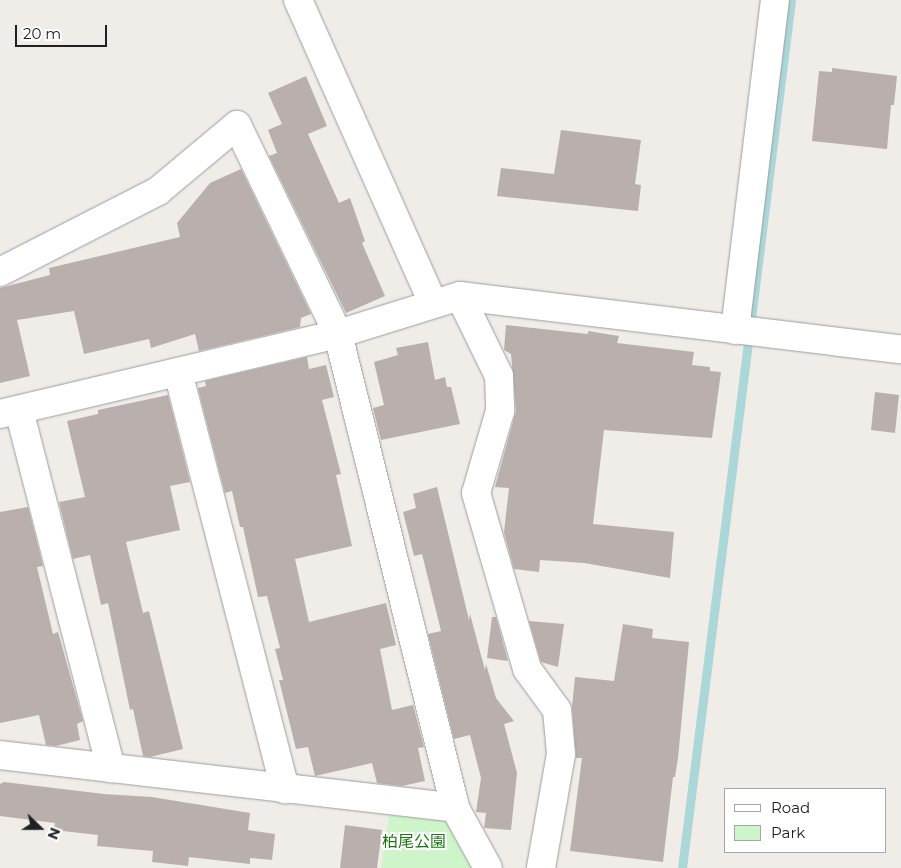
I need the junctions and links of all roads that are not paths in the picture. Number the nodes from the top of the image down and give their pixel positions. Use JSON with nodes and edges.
{"nodes":[{"id":1,"x":298,"y":0,"type":"edge"},
{"id":2,"x":774,"y":0,"type":"edge"},
{"id":3,"x":0,"y":272,"type":"edge"},
{"id":4,"x":460,"y":296,"type":"junction"},
{"id":5,"x":433,"y":304,"type":"junction"},
{"id":6,"x":735,"y":330,"type":"junction"},
{"id":7,"x":338,"y":334,"type":"junction"},
{"id":8,"x":901,"y":349,"type":"edge"},
{"id":9,"x":178,"y":372,"type":"junction"},
{"id":10,"x":10,"y":412,"type":"edge"},
{"id":11,"x":0,"y":755,"type":"edge"},
{"id":12,"x":111,"y":768,"type":"junction"},
{"id":13,"x":285,"y":790,"type":"junction"},
{"id":14,"x":455,"y":808,"type":"junction"},
{"id":15,"x":488,"y":868,"type":"edge"},
{"id":16,"x":541,"y":868,"type":"edge"}],
"edges":[{"from":1,"to":5,"type":"street"},
{"from":2,"to":6,"type":"street"},
{"from":3,"to":7,"type":"street"},
{"from":4,"to":5,"type":"street"},
{"from":4,"to":6,"type":"street"},
{"from":4,"to":16,"type":"street"},
{"from":5,"to":7,"type":"street"},
{"from":6,"to":8,"type":"street"},
{"from":7,"to":9,"type":"street"},
{"from":7,"to":14,"type":"street"},
{"from":9,"to":10,"type":"street"},
{"from":9,"to":13,"type":"street"},
{"from":10,"to":12,"type":"street"},
{"from":11,"to":12,"type":"street"},
{"from":12,"to":13,"type":"street"},
{"from":13,"to":14,"type":"street"},
{"from":14,"to":15,"type":"street"}]}
